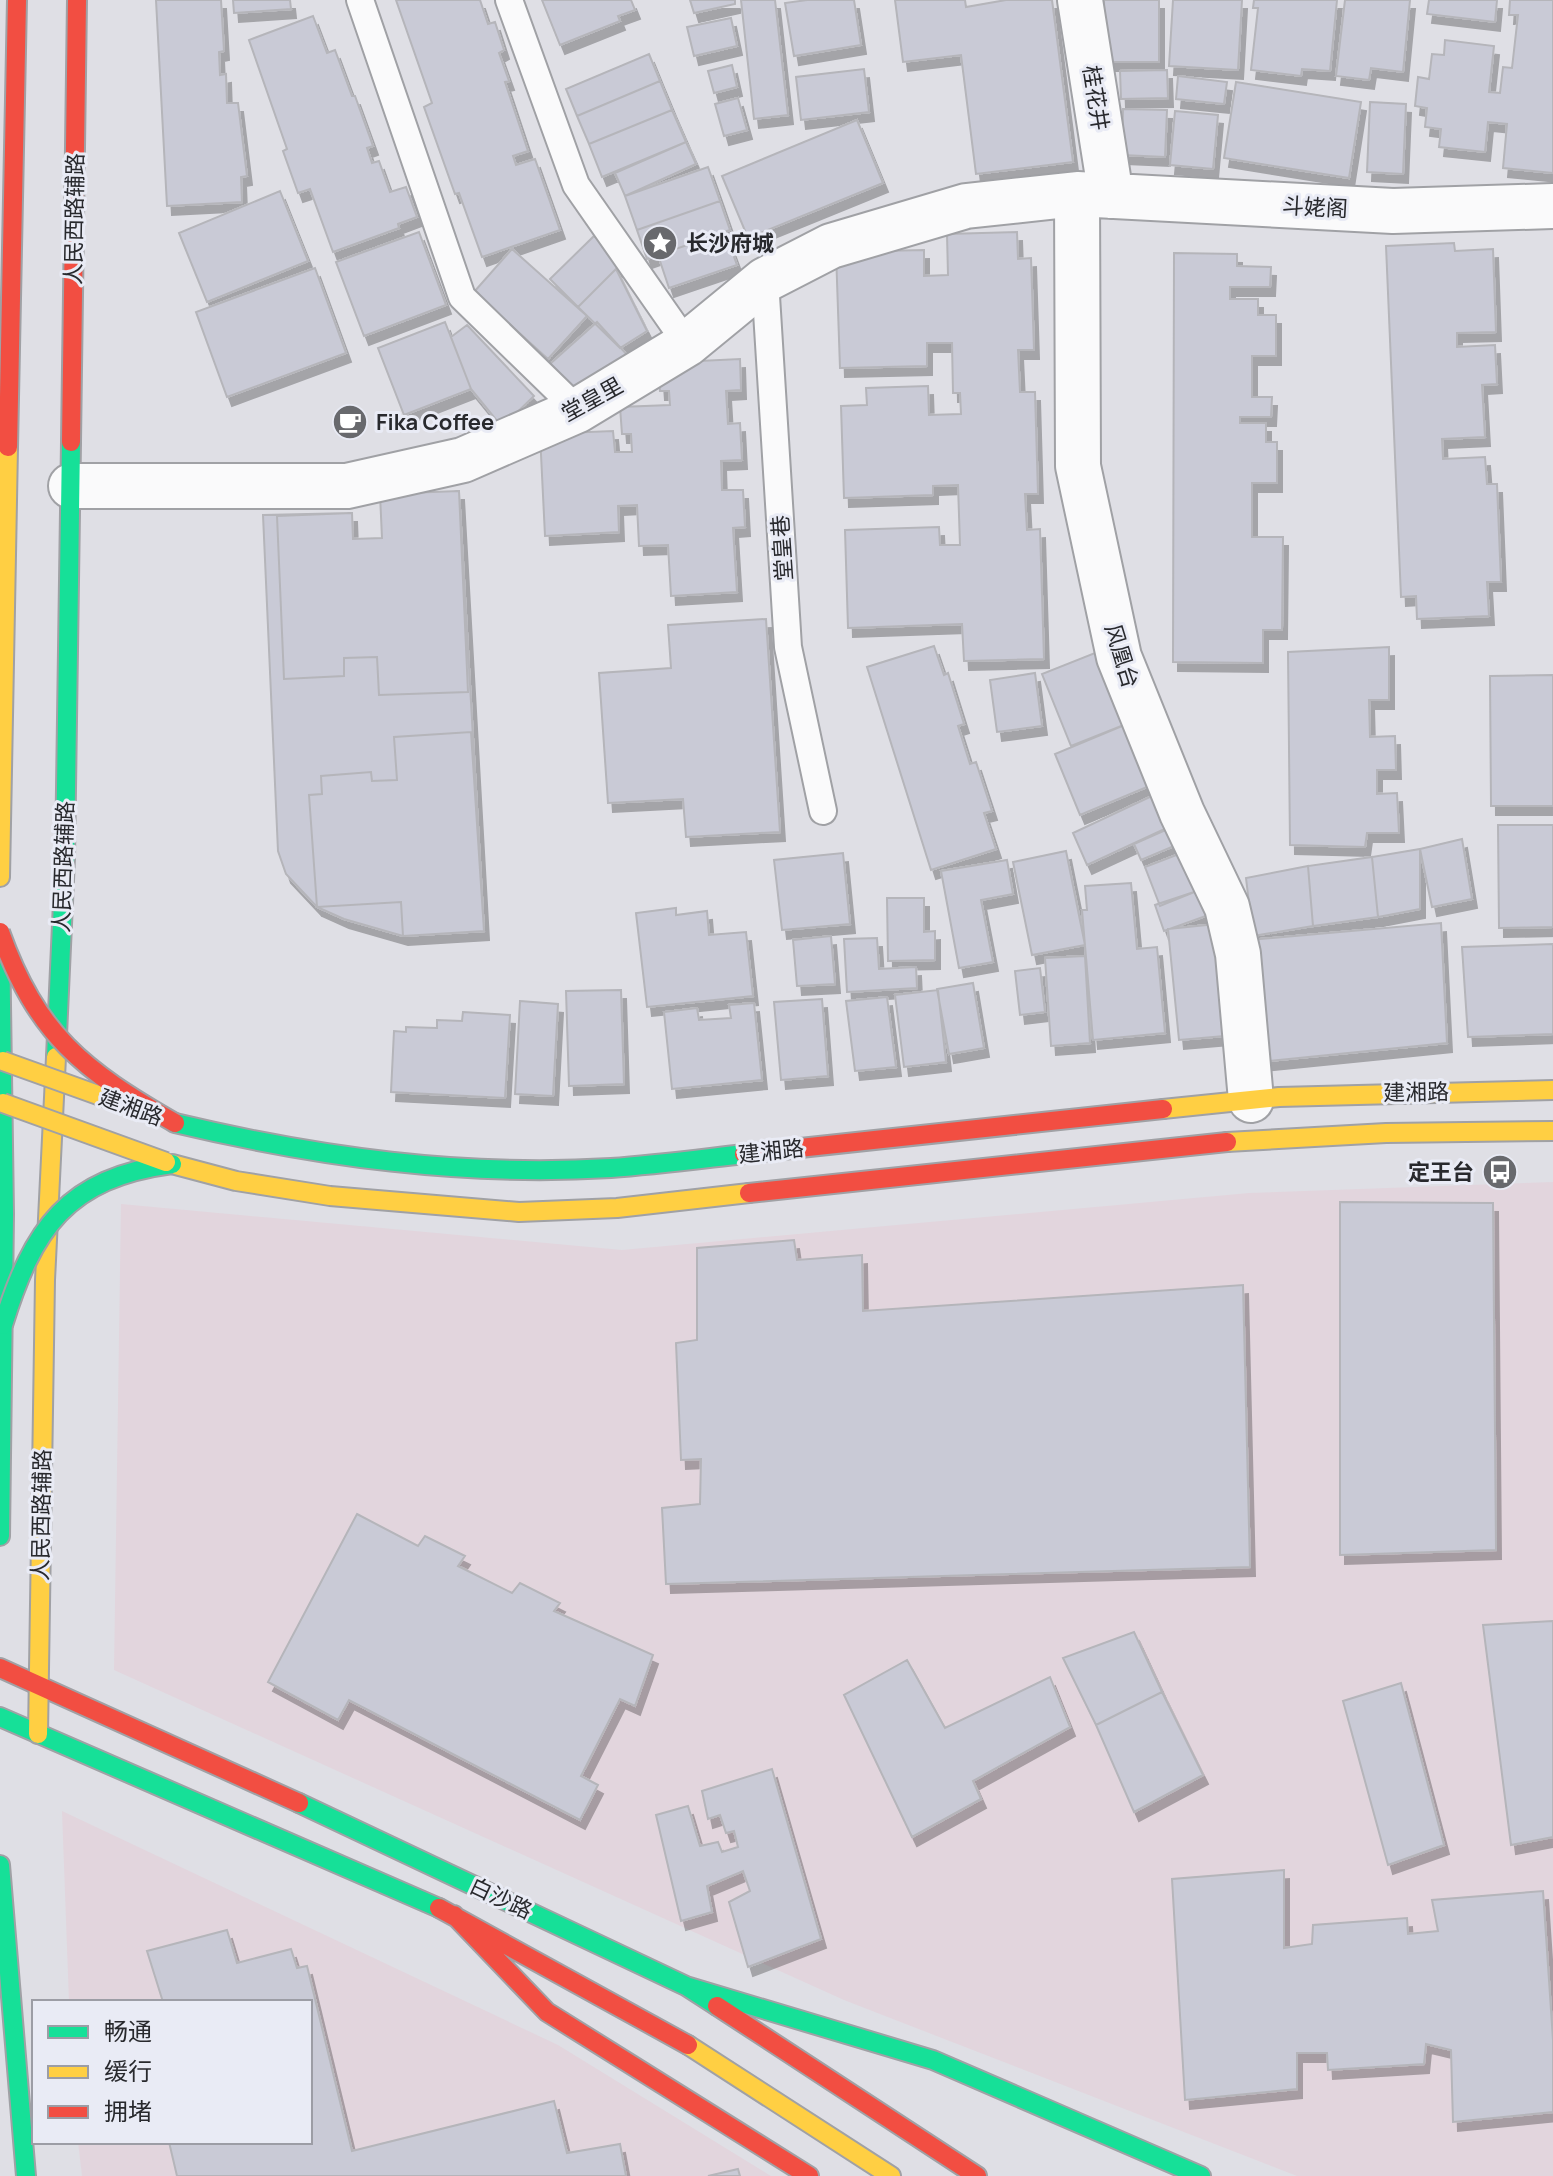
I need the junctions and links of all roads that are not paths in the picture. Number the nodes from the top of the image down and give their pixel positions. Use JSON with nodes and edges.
{"nodes":[{"id":1,"x":17,"y":0,"type":"edge"},
{"id":2,"x":77,"y":0,"type":"edge"},
{"id":3,"x":360,"y":0,"type":"edge"},
{"id":4,"x":509,"y":0,"type":"edge"},
{"id":5,"x":1080,"y":0,"type":"edge"},
{"id":6,"x":1094,"y":195,"type":"junction"},
{"id":7,"x":1553,"y":206,"type":"edge"},
{"id":8,"x":765,"y":280,"type":"junction"},
{"id":9,"x":687,"y":344,"type":"junction"},
{"id":10,"x":578,"y":410,"type":"junction"},
{"id":11,"x":71,"y":486,"type":"junction"},
{"id":12,"x":823,"y":811,"type":"dead end"},
{"id":13,"x":0,"y":877,"type":"edge"},
{"id":14,"x":0,"y":934,"type":"edge"},
{"id":15,"x":1,"y":1060,"type":"edge"},
{"id":16,"x":1553,"y":1090,"type":"edge"},
{"id":17,"x":1251,"y":1100,"type":"junction"},
{"id":18,"x":1,"y":1102,"type":"edge"},
{"id":19,"x":175,"y":1123,"type":"junction"},
{"id":20,"x":1553,"y":1131,"type":"edge"},
{"id":21,"x":172,"y":1164,"type":"junction"},
{"id":22,"x":3,"y":1325,"type":"junction"},
{"id":23,"x":0,"y":1536,"type":"edge"},
{"id":24,"x":40,"y":1587,"type":"junction"},
{"id":25,"x":59,"y":1635,"type":"dead end"},
{"id":26,"x":0,"y":1668,"type":"edge"},
{"id":27,"x":84,"y":1682,"type":"dead end"},
{"id":28,"x":39,"y":1685,"type":"junction"},
{"id":29,"x":0,"y":1717,"type":"edge"},
{"id":30,"x":121,"y":1721,"type":"junction"},
{"id":31,"x":38,"y":1734,"type":"junction"},
{"id":32,"x":0,"y":1865,"type":"edge"},
{"id":33,"x":1,"y":1904,"type":"edge"},
{"id":34,"x":454,"y":1915,"type":"junction"},
{"id":35,"x":686,"y":1986,"type":"junction"},
{"id":36,"x":26,"y":2176,"type":"edge"},
{"id":37,"x":809,"y":2176,"type":"edge"},
{"id":38,"x":891,"y":2176,"type":"edge"},
{"id":39,"x":977,"y":2176,"type":"edge"},
{"id":40,"x":1201,"y":2176,"type":"edge"}],
"edges":[{"from":1,"to":13,"type":"main road"},
{"from":2,"to":11,"type":"main road","name":"人民西路辅路"},
{"from":3,"to":10,"type":"lane"},
{"from":4,"to":9,"type":"lane"},
{"from":5,"to":6,"type":"street","name":"桂花井"},
{"from":6,"to":7,"type":"street","name":"斗姥阁"},
{"from":6,"to":8,"type":"street","name":"堂皇里"},
{"from":6,"to":17,"type":"street","name":"风凰台"},
{"from":8,"to":9,"type":"street","name":"堂皇里"},
{"from":8,"to":12,"type":"lane","name":"堂皇巷"},
{"from":9,"to":10,"type":"street","name":"堂皇里"},
{"from":10,"to":11,"type":"street","name":"堂皇里"},
{"from":11,"to":24,"type":"main road","name":"人民西路辅路"},
{"from":14,"to":15,"type":"main road","bridge":true},
{"from":14,"to":19,"type":"main road","bridge":true},
{"from":15,"to":18,"type":"main road"},
{"from":15,"to":19,"type":"main road","name":"建湘路","bridge":true},
{"from":16,"to":17,"type":"main road","name":"建湘路"},
{"from":17,"to":19,"type":"main road","name":"建湘路"},
{"from":18,"to":21,"type":"main road","name":"建湘路","bridge":true},
{"from":18,"to":22,"type":"main road","bridge":true},
{"from":20,"to":21,"type":"main road","name":"建湘路"},
{"from":21,"to":22,"type":"main road","bridge":true},
{"from":22,"to":23,"type":"main road"},
{"from":24,"to":25,"type":"main road"},
{"from":24,"to":28,"type":"main road","name":"人民西路辅路"},
{"from":26,"to":28,"type":"main road","name":"白沙路"},
{"from":27,"to":30,"type":"main road"},
{"from":28,"to":30,"type":"main road","name":"白沙路"},
{"from":28,"to":31,"type":"main road","name":"人民西路辅路"},
{"from":29,"to":31,"type":"main road","name":"白沙路"},
{"from":30,"to":35,"type":"main road","name":"白沙路"},
{"from":31,"to":34,"type":"main road","name":"白沙路"},
{"from":32,"to":33,"type":"main road"},
{"from":33,"to":36,"type":"main road"},
{"from":34,"to":37,"type":"main road"},
{"from":34,"to":38,"type":"main road","name":"白沙路"},
{"from":35,"to":39,"type":"main road","name":"白沙路"},
{"from":35,"to":40,"type":"main road"}]}
